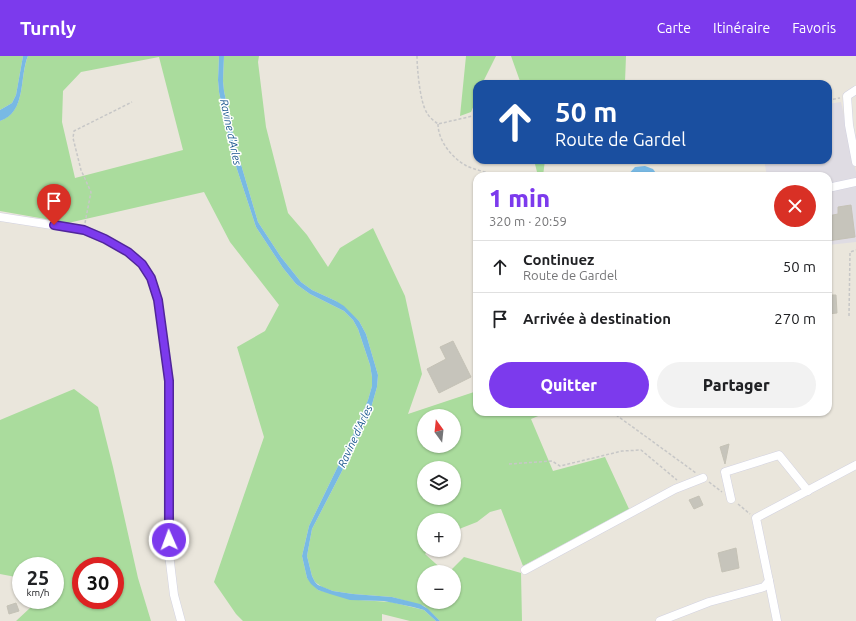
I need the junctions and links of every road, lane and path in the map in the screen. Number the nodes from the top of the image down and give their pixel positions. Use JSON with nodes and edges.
{"nodes":[{"id":1,"x":417,"y":56,"type":"edge"},
{"id":2,"x":856,"y":90,"type":"edge"},
{"id":3,"x":847,"y":96,"type":"junction"},
{"id":4,"x":832,"y":99,"type":"edge"},
{"id":5,"x":132,"y":102,"type":"dead end"},
{"id":6,"x":473,"y":116,"type":"edge"},
{"id":7,"x":438,"y":124,"type":"junction"},
{"id":8,"x":856,"y":162,"type":"edge"},
{"id":9,"x":485,"y":172,"type":"edge"},
{"id":10,"x":856,"y":182,"type":"edge"},
{"id":11,"x":832,"y":187,"type":"edge"},
{"id":12,"x":0,"y":217,"type":"edge"},
{"id":13,"x":84,"y":230,"type":"junction"},
{"id":14,"x":856,"y":250,"type":"edge"},
{"id":15,"x":849,"y":316,"type":"dead end"},
{"id":16,"x":618,"y":416,"type":"edge"},
{"id":17,"x":509,"y":464,"type":"dead end"},
{"id":18,"x":856,"y":465,"type":"edge"},
{"id":19,"x":704,"y":478,"type":"junction"},
{"id":20,"x":686,"y":485,"type":"junction"},
{"id":21,"x":808,"y":491,"type":"junction"},
{"id":22,"x":731,"y":499,"type":"junction"},
{"id":23,"x":756,"y":518,"type":"junction"},
{"id":24,"x":525,"y":570,"type":"dead end"},
{"id":25,"x":769,"y":581,"type":"junction"},
{"id":26,"x":181,"y":621,"type":"edge"},
{"id":27,"x":660,"y":621,"type":"edge"},
{"id":28,"x":777,"y":621,"type":"edge"}],
"edges":[{"from":1,"to":7,"type":"path"},
{"from":2,"to":3,"type":"street"},
{"from":3,"to":4,"type":"path"},
{"from":3,"to":8,"type":"street"},
{"from":5,"to":13,"type":"path"},
{"from":6,"to":7,"type":"path"},
{"from":7,"to":9,"type":"path"},
{"from":10,"to":11,"type":"street"},
{"from":12,"to":13,"type":"street"},
{"from":13,"to":26,"type":"street"},
{"from":14,"to":15,"type":"path"},
{"from":16,"to":19,"type":"path"},
{"from":17,"to":20,"type":"path"},
{"from":18,"to":21,"type":"street"},
{"from":19,"to":20,"type":"street"},
{"from":19,"to":22,"type":"path"},
{"from":20,"to":24,"type":"street"},
{"from":21,"to":22,"type":"street"},
{"from":21,"to":23,"type":"street"},
{"from":22,"to":23,"type":"path"},
{"from":23,"to":25,"type":"street"},
{"from":25,"to":27,"type":"street"},
{"from":25,"to":28,"type":"street"}]}
